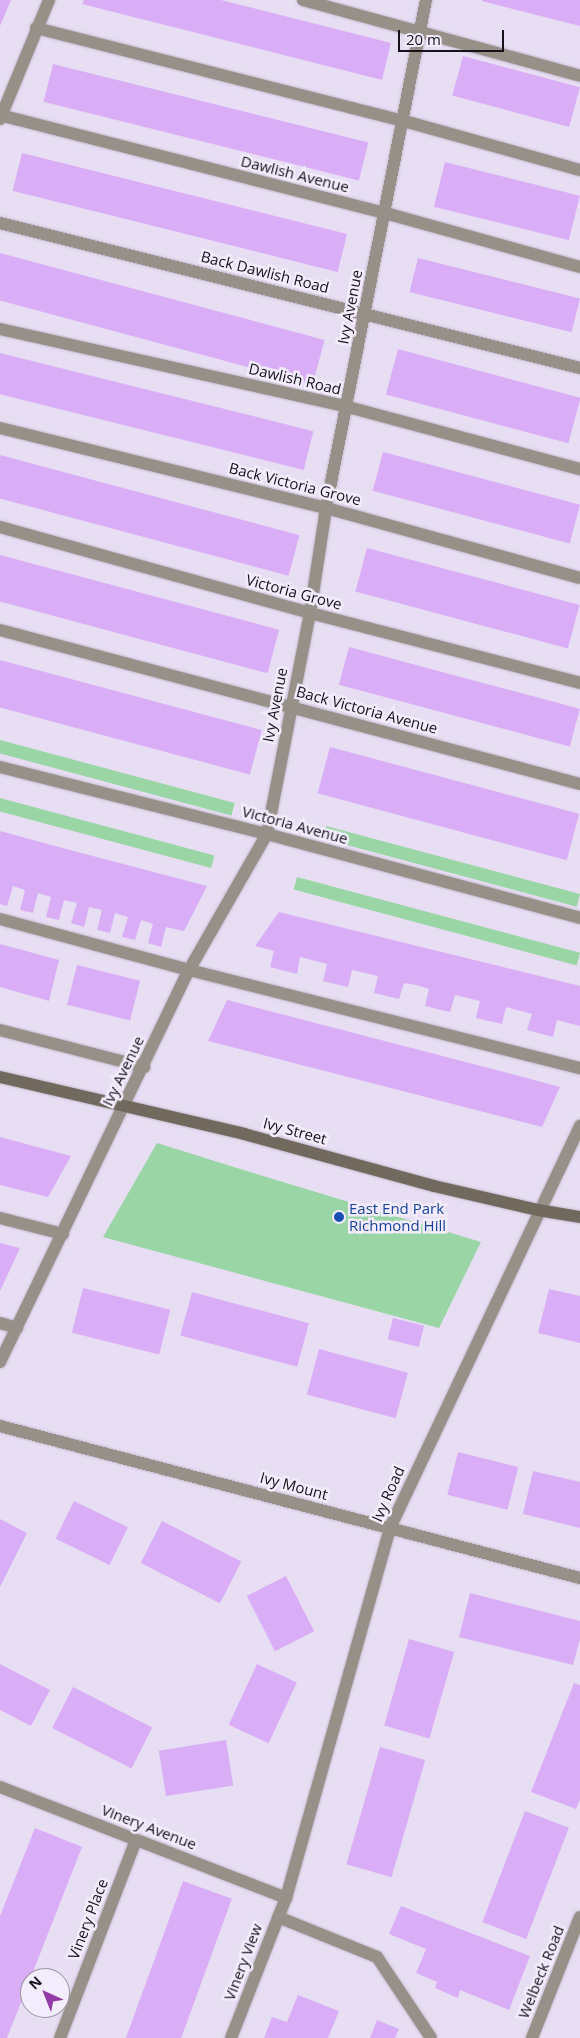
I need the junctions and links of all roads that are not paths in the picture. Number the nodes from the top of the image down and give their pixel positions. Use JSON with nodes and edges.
{"nodes":[{"id":1,"x":49,"y":0,"type":"edge"},
{"id":2,"x":303,"y":0,"type":"edge"},
{"id":3,"x":426,"y":0,"type":"edge"},
{"id":4,"x":36,"y":28,"type":"junction"},
{"id":5,"x":420,"y":32,"type":"junction"},
{"id":6,"x":580,"y":76,"type":"edge"},
{"id":7,"x":0,"y":117,"type":"edge"},
{"id":8,"x":404,"y":121,"type":"junction"},
{"id":9,"x":580,"y":170,"type":"edge"},
{"id":10,"x":384,"y":213,"type":"junction"},
{"id":11,"x":0,"y":223,"type":"edge"},
{"id":12,"x":580,"y":267,"type":"edge"},
{"id":13,"x":365,"y":313,"type":"junction"},
{"id":14,"x":0,"y":329,"type":"edge"},
{"id":15,"x":580,"y":368,"type":"edge"},
{"id":16,"x":348,"y":407,"type":"junction"},
{"id":17,"x":0,"y":428,"type":"edge"},
{"id":18,"x":580,"y":468,"type":"edge"},
{"id":19,"x":326,"y":508,"type":"junction"},
{"id":20,"x":0,"y":527,"type":"edge"},
{"id":21,"x":580,"y":578,"type":"edge"},
{"id":22,"x":310,"y":614,"type":"junction"},
{"id":23,"x":0,"y":630,"type":"edge"},
{"id":24,"x":580,"y":683,"type":"edge"},
{"id":25,"x":290,"y":707,"type":"junction"},
{"id":26,"x":0,"y":767,"type":"edge"},
{"id":27,"x":580,"y":784,"type":"edge"},
{"id":28,"x":267,"y":834,"type":"junction"},
{"id":29,"x":580,"y":918,"type":"edge"},
{"id":30,"x":0,"y":919,"type":"edge"},
{"id":31,"x":189,"y":970,"type":"junction"},
{"id":32,"x":0,"y":1030,"type":"edge"},
{"id":33,"x":144,"y":1067,"type":"junction"},
{"id":34,"x":580,"y":1068,"type":"edge"},
{"id":35,"x":0,"y":1078,"type":"edge"},
{"id":36,"x":125,"y":1105,"type":"junction"},
{"id":37,"x":580,"y":1126,"type":"edge"},
{"id":38,"x":538,"y":1210,"type":"junction"},
{"id":39,"x":580,"y":1217,"type":"edge"},
{"id":40,"x":0,"y":1218,"type":"edge"},
{"id":41,"x":63,"y":1234,"type":"junction"},
{"id":42,"x":0,"y":1323,"type":"edge"},
{"id":43,"x":18,"y":1328,"type":"junction"},
{"id":44,"x":0,"y":1362,"type":"edge"},
{"id":45,"x":0,"y":1426,"type":"edge"},
{"id":46,"x":390,"y":1528,"type":"junction"},
{"id":47,"x":580,"y":1578,"type":"edge"},
{"id":48,"x":0,"y":1787,"type":"edge"},
{"id":49,"x":136,"y":1840,"type":"junction"},
{"id":50,"x":286,"y":1898,"type":"junction"},
{"id":51,"x":278,"y":1917,"type":"junction"},
{"id":52,"x":580,"y":1917,"type":"edge"},
{"id":53,"x":60,"y":2038,"type":"edge"},
{"id":54,"x":231,"y":2038,"type":"edge"},
{"id":55,"x":431,"y":2038,"type":"edge"},
{"id":56,"x":532,"y":2038,"type":"edge"}],
"edges":[{"from":1,"to":4,"type":"street"},
{"from":2,"to":5,"type":"street"},
{"from":3,"to":5,"type":"street","name":"Ivy Avenue"},
{"from":4,"to":7,"type":"street"},
{"from":4,"to":8,"type":"street"},
{"from":5,"to":6,"type":"street"},
{"from":5,"to":8,"type":"street","name":"Ivy Avenue"},
{"from":7,"to":10,"type":"street","name":"Dawlish Avenue"},
{"from":8,"to":9,"type":"street"},
{"from":8,"to":10,"type":"street","name":"Ivy Avenue"},
{"from":10,"to":12,"type":"street","name":"Dawlish Avenue"},
{"from":10,"to":13,"type":"street","name":"Ivy Avenue"},
{"from":11,"to":13,"type":"street","name":"Back Dawlish Road"},
{"from":13,"to":15,"type":"street","name":"Back Dawlish Road"},
{"from":13,"to":16,"type":"street","name":"Ivy Avenue"},
{"from":14,"to":16,"type":"street","name":"Dawlish Road"},
{"from":16,"to":18,"type":"street","name":"Dawlish Road"},
{"from":16,"to":19,"type":"street","name":"Ivy Avenue"},
{"from":17,"to":19,"type":"street","name":"Back Victoria Grove"},
{"from":19,"to":21,"type":"street","name":"Back Victoria Grove"},
{"from":19,"to":22,"type":"street","name":"Ivy Avenue"},
{"from":20,"to":22,"type":"street","name":"Victoria Grove"},
{"from":22,"to":24,"type":"street","name":"Victoria Grove"},
{"from":22,"to":25,"type":"street","name":"Ivy Avenue"},
{"from":23,"to":25,"type":"street","name":"Back Victoria Avenue"},
{"from":25,"to":27,"type":"street","name":"Back Victoria Avenue"},
{"from":25,"to":28,"type":"street","name":"Ivy Avenue"},
{"from":26,"to":28,"type":"street","name":"Victoria Avenue"},
{"from":28,"to":29,"type":"street","name":"Victoria Avenue"},
{"from":28,"to":31,"type":"street","name":"Ivy Avenue"},
{"from":30,"to":31,"type":"street"},
{"from":31,"to":33,"type":"street","name":"Ivy Avenue"},
{"from":31,"to":34,"type":"street"},
{"from":32,"to":33,"type":"street"},
{"from":33,"to":36,"type":"street","name":"Ivy Avenue"},
{"from":35,"to":36,"type":"street","name":"Ivy Street"},
{"from":36,"to":38,"type":"street","name":"Ivy Street"},
{"from":36,"to":41,"type":"street","name":"Ivy Avenue"},
{"from":37,"to":38,"type":"street","name":"Ivy Road"},
{"from":38,"to":39,"type":"street","name":"Ivy Street"},
{"from":38,"to":46,"type":"street","name":"Ivy Road"},
{"from":40,"to":41,"type":"street"},
{"from":41,"to":43,"type":"street","name":"Ivy Avenue"},
{"from":42,"to":43,"type":"street"},
{"from":43,"to":44,"type":"street","name":"Ivy Avenue"},
{"from":45,"to":46,"type":"street","name":"Ivy Mount"},
{"from":46,"to":47,"type":"street","name":"Ivy Mount"},
{"from":46,"to":50,"type":"street","name":"Ivy Road"},
{"from":48,"to":49,"type":"street","name":"Vinery Avenue"},
{"from":49,"to":50,"type":"street","name":"Vinery Avenue"},
{"from":49,"to":53,"type":"street","name":"Vinery Place"},
{"from":50,"to":51,"type":"street","name":"Vinery View"},
{"from":51,"to":54,"type":"street","name":"Vinery View"},
{"from":51,"to":55,"type":"street"},
{"from":52,"to":56,"type":"street","name":"Welbeck Road"}]}
